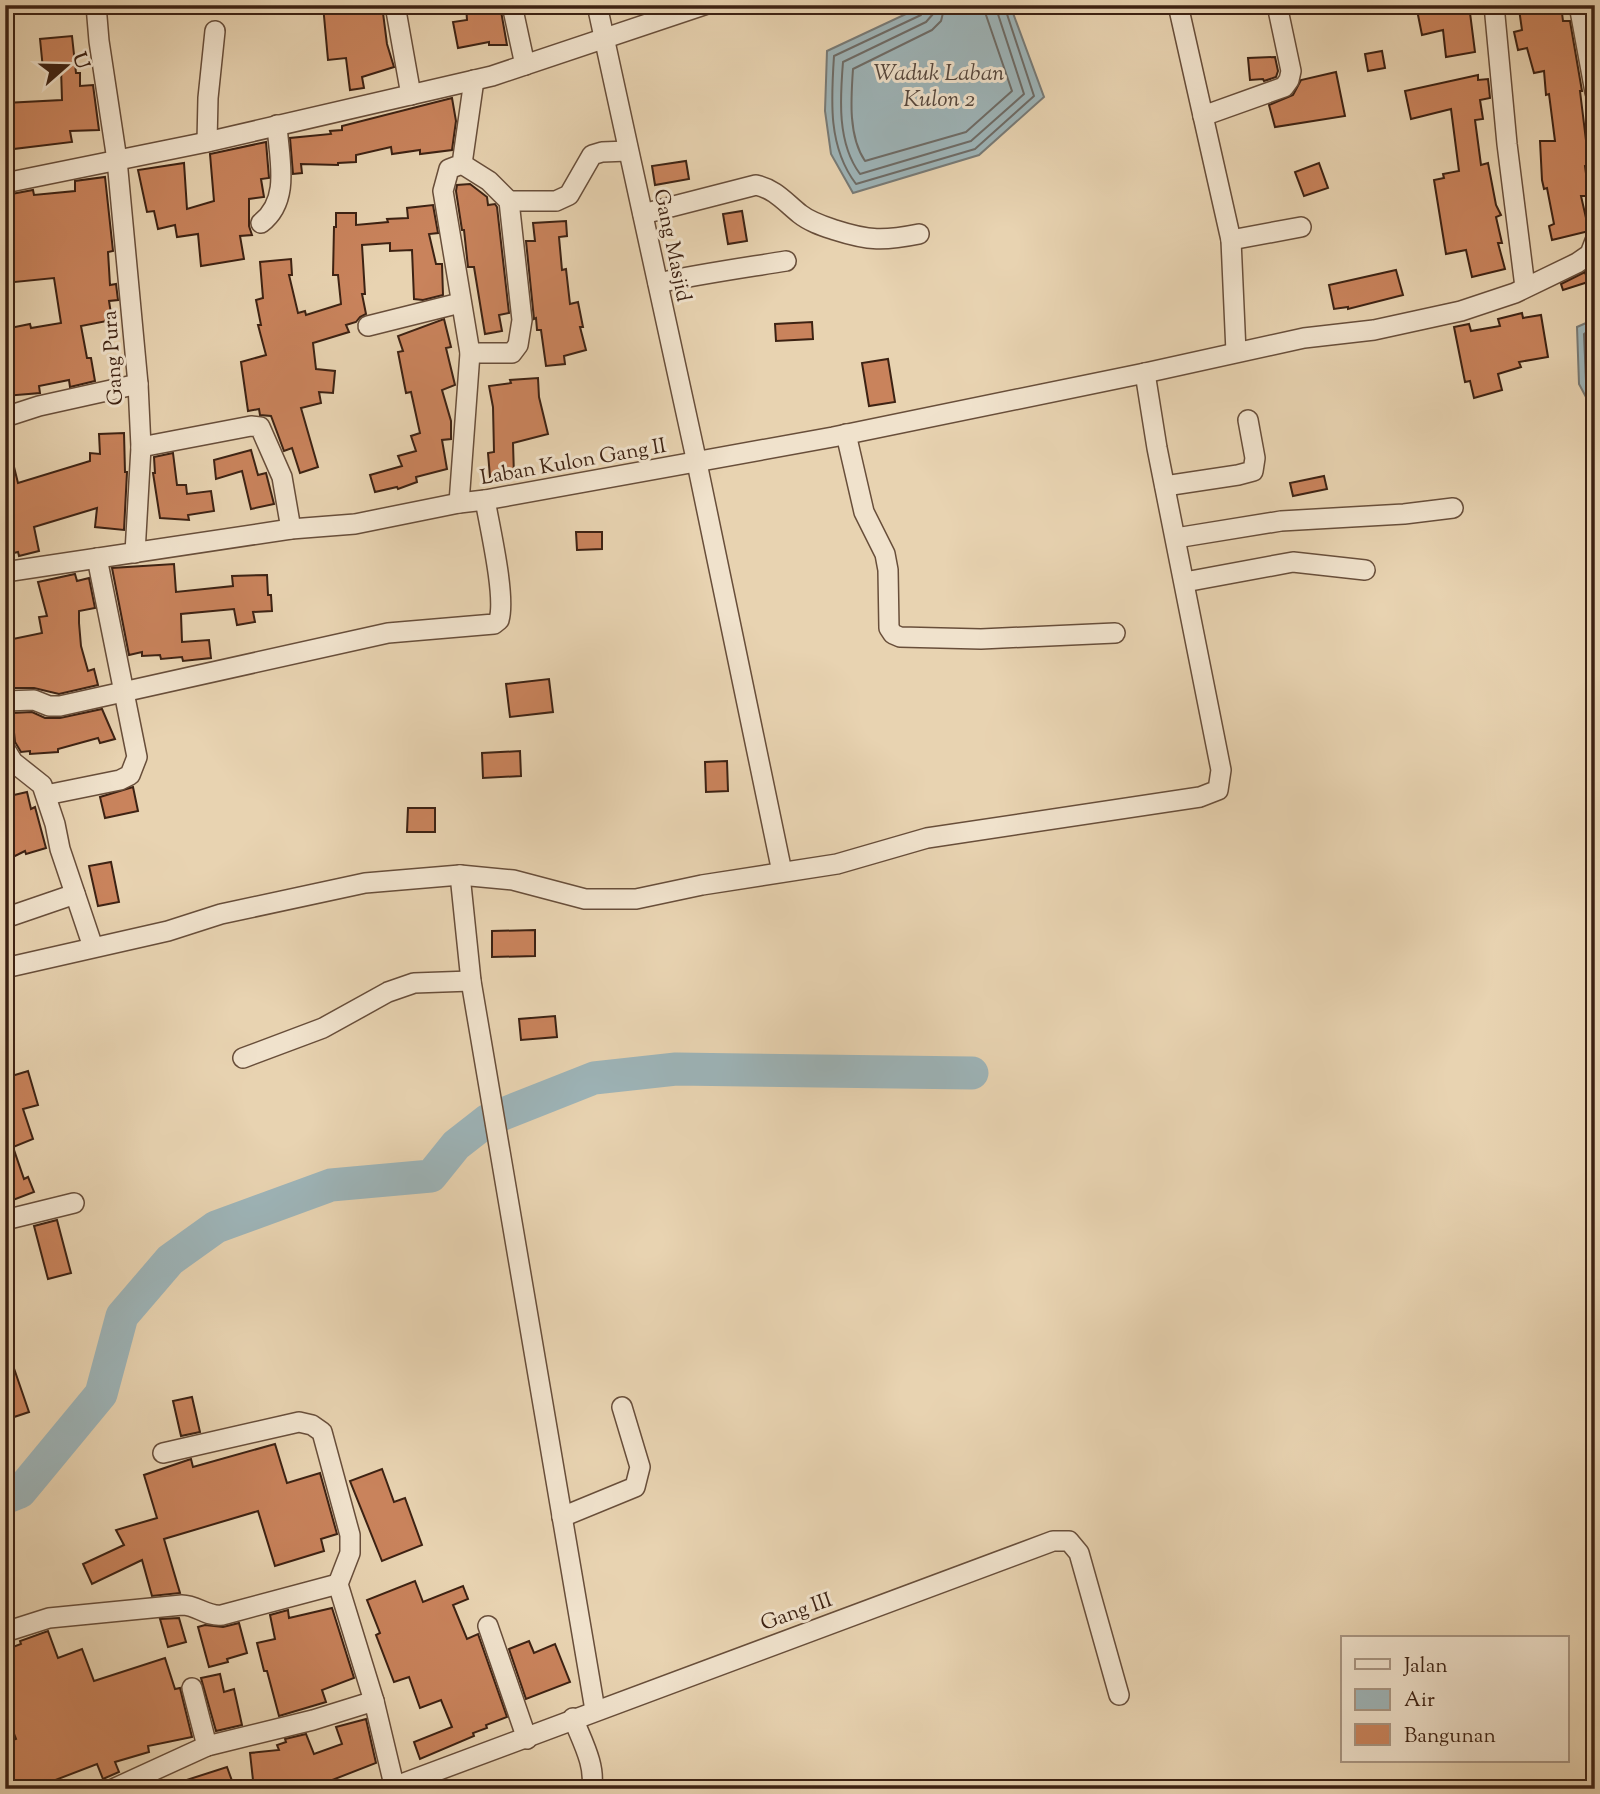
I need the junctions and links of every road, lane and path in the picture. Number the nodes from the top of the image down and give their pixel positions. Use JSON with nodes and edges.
{"nodes":[{"id":1,"x":96,"y":5,"type":"edge"},
{"id":2,"x":395,"y":5,"type":"edge"},
{"id":3,"x":512,"y":5,"type":"edge"},
{"id":4,"x":597,"y":5,"type":"edge"},
{"id":5,"x":704,"y":5,"type":"edge"},
{"id":6,"x":1178,"y":5,"type":"edge"},
{"id":7,"x":1277,"y":5,"type":"edge"},
{"id":8,"x":1494,"y":5,"type":"edge"},
{"id":9,"x":1579,"y":5,"type":"edge"},
{"id":10,"x":215,"y":31,"type":"dead end"},
{"id":11,"x":606,"y":38,"type":"junction"},
{"id":12,"x":525,"y":65,"type":"junction"},
{"id":13,"x":474,"y":80,"type":"junction"},
{"id":14,"x":1595,"y":92,"type":"edge"},
{"id":15,"x":411,"y":95,"type":"junction"},
{"id":16,"x":1203,"y":116,"type":"junction"},
{"id":17,"x":278,"y":125,"type":"junction"},
{"id":18,"x":207,"y":142,"type":"junction"},
{"id":19,"x":628,"y":151,"type":"junction"},
{"id":20,"x":117,"y":160,"type":"junction"},
{"id":21,"x":462,"y":164,"type":"junction"},
{"id":22,"x":5,"y":183,"type":"edge"},
{"id":23,"x":509,"y":201,"type":"junction"},
{"id":24,"x":643,"y":214,"type":"junction"},
{"id":25,"x":261,"y":223,"type":"dead end"},
{"id":26,"x":1301,"y":227,"type":"dead end"},
{"id":27,"x":919,"y":234,"type":"dead end"},
{"id":28,"x":1231,"y":240,"type":"junction"},
{"id":29,"x":1595,"y":240,"type":"edge"},
{"id":30,"x":786,"y":261,"type":"dead end"},
{"id":31,"x":658,"y":283,"type":"junction"},
{"id":32,"x":1525,"y":287,"type":"junction"},
{"id":33,"x":460,"y":303,"type":"junction"},
{"id":34,"x":368,"y":326,"type":"dead end"},
{"id":35,"x":1236,"y":352,"type":"junction"},
{"id":36,"x":470,"y":354,"type":"junction"},
{"id":37,"x":1145,"y":373,"type":"junction"},
{"id":38,"x":138,"y":384,"type":"junction"},
{"id":39,"x":5,"y":417,"type":"edge"},
{"id":40,"x":1248,"y":420,"type":"dead end"},
{"id":41,"x":846,"y":434,"type":"junction"},
{"id":42,"x":141,"y":447,"type":"junction"},
{"id":43,"x":697,"y":463,"type":"junction"},
{"id":44,"x":1165,"y":486,"type":"junction"},
{"id":45,"x":485,"y":500,"type":"junction"},
{"id":46,"x":459,"y":503,"type":"junction"},
{"id":47,"x":1453,"y":508,"type":"dead end"},
{"id":48,"x":291,"y":529,"type":"junction"},
{"id":49,"x":1176,"y":538,"type":"junction"},
{"id":50,"x":135,"y":553,"type":"junction"},
{"id":51,"x":97,"y":558,"type":"junction"},
{"id":52,"x":1365,"y":570,"type":"dead end"},
{"id":53,"x":5,"y":572,"type":"edge"},
{"id":54,"x":1185,"y":582,"type":"junction"},
{"id":55,"x":1115,"y":633,"type":"dead end"},
{"id":56,"x":123,"y":693,"type":"junction"},
{"id":57,"x":5,"y":701,"type":"edge"},
{"id":58,"x":5,"y":749,"type":"edge"},
{"id":59,"x":46,"y":795,"type":"junction"},
{"id":60,"x":782,"y":872,"type":"junction"},
{"id":61,"x":460,"y":875,"type":"junction"},
{"id":62,"x":75,"y":894,"type":"junction"},
{"id":63,"x":5,"y":918,"type":"edge"},
{"id":64,"x":93,"y":947,"type":"junction"},
{"id":65,"x":5,"y":968,"type":"edge"},
{"id":66,"x":471,"y":981,"type":"junction"},
{"id":67,"x":243,"y":1058,"type":"dead end"},
{"id":68,"x":74,"y":1203,"type":"dead end"},
{"id":69,"x":5,"y":1220,"type":"edge"},
{"id":70,"x":622,"y":1407,"type":"dead end"},
{"id":71,"x":163,"y":1453,"type":"dead end"},
{"id":72,"x":562,"y":1517,"type":"junction"},
{"id":73,"x":338,"y":1584,"type":"junction"},
{"id":74,"x":488,"y":1626,"type":"dead end"},
{"id":75,"x":5,"y":1632,"type":"edge"},
{"id":76,"x":192,"y":1688,"type":"dead end"},
{"id":77,"x":1119,"y":1695,"type":"dead end"},
{"id":78,"x":374,"y":1701,"type":"junction"},
{"id":79,"x":596,"y":1710,"type":"junction"},
{"id":80,"x":573,"y":1718,"type":"junction"},
{"id":81,"x":527,"y":1739,"type":"junction"},
{"id":82,"x":207,"y":1746,"type":"junction"},
{"id":83,"x":393,"y":1788,"type":"edge"},
{"id":84,"x":113,"y":1789,"type":"edge"},
{"id":85,"x":592,"y":1789,"type":"edge"}],
"edges":[{"from":1,"to":20,"type":"street","name":"Gang Pura"},
{"from":2,"to":15,"type":"street"},
{"from":3,"to":12,"type":"street"},
{"from":4,"to":11,"type":"street","name":"Gang Masjid"},
{"from":5,"to":11,"type":"street"},
{"from":6,"to":16,"type":"street"},
{"from":7,"to":16,"type":"street"},
{"from":8,"to":32,"type":"street"},
{"from":9,"to":14,"type":"street"},
{"from":10,"to":18,"type":"street"},
{"from":11,"to":12,"type":"street"},
{"from":11,"to":19,"type":"street","name":"Gang Masjid"},
{"from":12,"to":13,"type":"street"},
{"from":13,"to":15,"type":"street"},
{"from":13,"to":21,"type":"street"},
{"from":15,"to":17,"type":"street"},
{"from":16,"to":28,"type":"street"},
{"from":17,"to":18,"type":"street"},
{"from":17,"to":25,"type":"street"},
{"from":18,"to":20,"type":"street"},
{"from":19,"to":23,"type":"street"},
{"from":19,"to":24,"type":"street","name":"Gang Masjid"},
{"from":20,"to":22,"type":"street"},
{"from":20,"to":38,"type":"street","name":"Gang Pura"},
{"from":21,"to":23,"type":"street"},
{"from":21,"to":33,"type":"street"},
{"from":23,"to":36,"type":"street"},
{"from":24,"to":27,"type":"street"},
{"from":24,"to":31,"type":"street","name":"Gang Masjid"},
{"from":26,"to":28,"type":"street"},
{"from":28,"to":35,"type":"street"},
{"from":29,"to":32,"type":"street","name":"Laban Kulon Gang II"},
{"from":30,"to":31,"type":"street"},
{"from":31,"to":43,"type":"street","name":"Gang Masjid"},
{"from":32,"to":35,"type":"street","name":"Laban Kulon Gang II"},
{"from":33,"to":34,"type":"street"},
{"from":33,"to":36,"type":"street"},
{"from":35,"to":37,"type":"street","name":"Laban Kulon Gang II"},
{"from":36,"to":46,"type":"street"},
{"from":37,"to":41,"type":"street","name":"Laban Kulon Gang II"},
{"from":37,"to":44,"type":"street"},
{"from":38,"to":39,"type":"street"},
{"from":38,"to":42,"type":"street","name":"Gang Pura"},
{"from":40,"to":44,"type":"street"},
{"from":41,"to":43,"type":"street","name":"Laban Kulon Gang II"},
{"from":41,"to":55,"type":"street"},
{"from":42,"to":48,"type":"street"},
{"from":42,"to":50,"type":"street","name":"Gang Pura"},
{"from":43,"to":45,"type":"street","name":"Laban Kulon Gang II"},
{"from":43,"to":60,"type":"street","name":"Gang Masjid"},
{"from":44,"to":49,"type":"street"},
{"from":45,"to":46,"type":"street","name":"Laban Kulon Gang II"},
{"from":45,"to":56,"type":"street"},
{"from":46,"to":48,"type":"street","name":"Laban Kulon Gang II"},
{"from":47,"to":49,"type":"street"},
{"from":48,"to":50,"type":"street","name":"Laban Kulon Gang II"},
{"from":49,"to":54,"type":"street"},
{"from":50,"to":51,"type":"street","name":"Laban Kulon Gang II"},
{"from":51,"to":53,"type":"street","name":"Laban Kulon Gang II"},
{"from":51,"to":56,"type":"street"},
{"from":52,"to":54,"type":"street"},
{"from":54,"to":60,"type":"street"},
{"from":56,"to":57,"type":"street"},
{"from":56,"to":59,"type":"street"},
{"from":58,"to":59,"type":"street"},
{"from":59,"to":62,"type":"street"},
{"from":60,"to":61,"type":"street"},
{"from":61,"to":64,"type":"street"},
{"from":61,"to":66,"type":"street"},
{"from":62,"to":63,"type":"street"},
{"from":62,"to":64,"type":"street"},
{"from":64,"to":65,"type":"street"},
{"from":66,"to":67,"type":"street"},
{"from":66,"to":72,"type":"street"},
{"from":68,"to":69,"type":"street"},
{"from":70,"to":72,"type":"street"},
{"from":71,"to":73,"type":"street"},
{"from":72,"to":79,"type":"street"},
{"from":73,"to":75,"type":"street"},
{"from":73,"to":78,"type":"street"},
{"from":74,"to":81,"type":"street"},
{"from":76,"to":82,"type":"street"},
{"from":77,"to":79,"type":"street","name":"Gang III"},
{"from":78,"to":82,"type":"street"},
{"from":78,"to":83,"type":"street"},
{"from":79,"to":80,"type":"street","name":"Gang III"},
{"from":80,"to":81,"type":"street","name":"Gang III"},
{"from":80,"to":85,"type":"street"},
{"from":81,"to":83,"type":"street","name":"Gang III"},
{"from":82,"to":84,"type":"street"}]}
